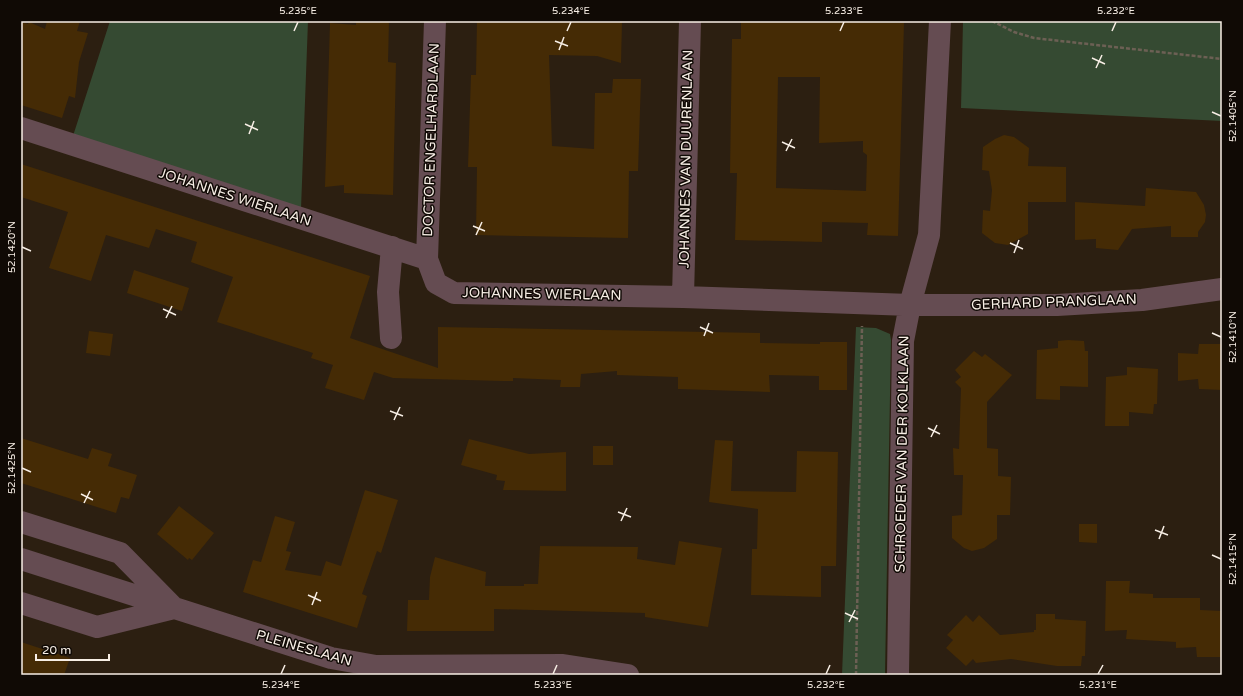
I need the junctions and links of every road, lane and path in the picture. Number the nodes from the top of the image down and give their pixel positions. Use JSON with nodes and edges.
{"nodes":[{"id":1,"x":435,"y":21,"type":"edge"},
{"id":2,"x":690,"y":21,"type":"edge"},
{"id":3,"x":940,"y":21,"type":"edge"},
{"id":4,"x":992,"y":21,"type":"edge"},
{"id":5,"x":1222,"y":59,"type":"edge"},
{"id":6,"x":21,"y":128,"type":"edge"},
{"id":7,"x":392,"y":248,"type":"junction"},
{"id":8,"x":428,"y":259,"type":"junction"},
{"id":9,"x":1222,"y":289,"type":"edge"},
{"id":10,"x":683,"y":297,"type":"junction"},
{"id":11,"x":863,"y":303,"type":"junction"},
{"id":12,"x":910,"y":305,"type":"junction"},
{"id":13,"x":391,"y":338,"type":"dead end"},
{"id":14,"x":21,"y":522,"type":"edge"},
{"id":15,"x":21,"y":559,"type":"edge"},
{"id":16,"x":21,"y":603,"type":"edge"},
{"id":17,"x":174,"y":608,"type":"junction"},
{"id":18,"x":628,"y":675,"type":"edge"},
{"id":19,"x":856,"y":675,"type":"edge"},
{"id":20,"x":898,"y":675,"type":"edge"}],
"edges":[{"from":1,"to":8,"type":"street","name":"DOCTOR ENGELHARDLAAN"},
{"from":2,"to":10,"type":"street","name":"JOHANNES VAN DUURENLAAN"},
{"from":3,"to":12,"type":"street","name":"SCHROEDER VAN DER KOLKLAAN"},
{"from":4,"to":5,"type":"path"},
{"from":6,"to":7,"type":"street","name":"JOHANNES WIERLAAN"},
{"from":7,"to":8,"type":"street","name":"JOHANNES WIERLAAN"},
{"from":7,"to":13,"type":"street"},
{"from":8,"to":10,"type":"street","name":"JOHANNES WIERLAAN"},
{"from":9,"to":12,"type":"street","name":"GERHARD PRANGLAAN"},
{"from":10,"to":11,"type":"street","name":"JOHANNES WIERLAAN"},
{"from":11,"to":12,"type":"street","name":"JOHANNES WIERLAAN"},
{"from":11,"to":19,"type":"path"},
{"from":12,"to":20,"type":"street","name":"SCHROEDER VAN DER KOLKLAAN"},
{"from":14,"to":17,"type":"street","name":"PLEINESLAAN"},
{"from":15,"to":17,"type":"street","name":"PLEINESLAAN"},
{"from":16,"to":17,"type":"street"},
{"from":17,"to":18,"type":"street","name":"PLEINESLAAN"}]}
